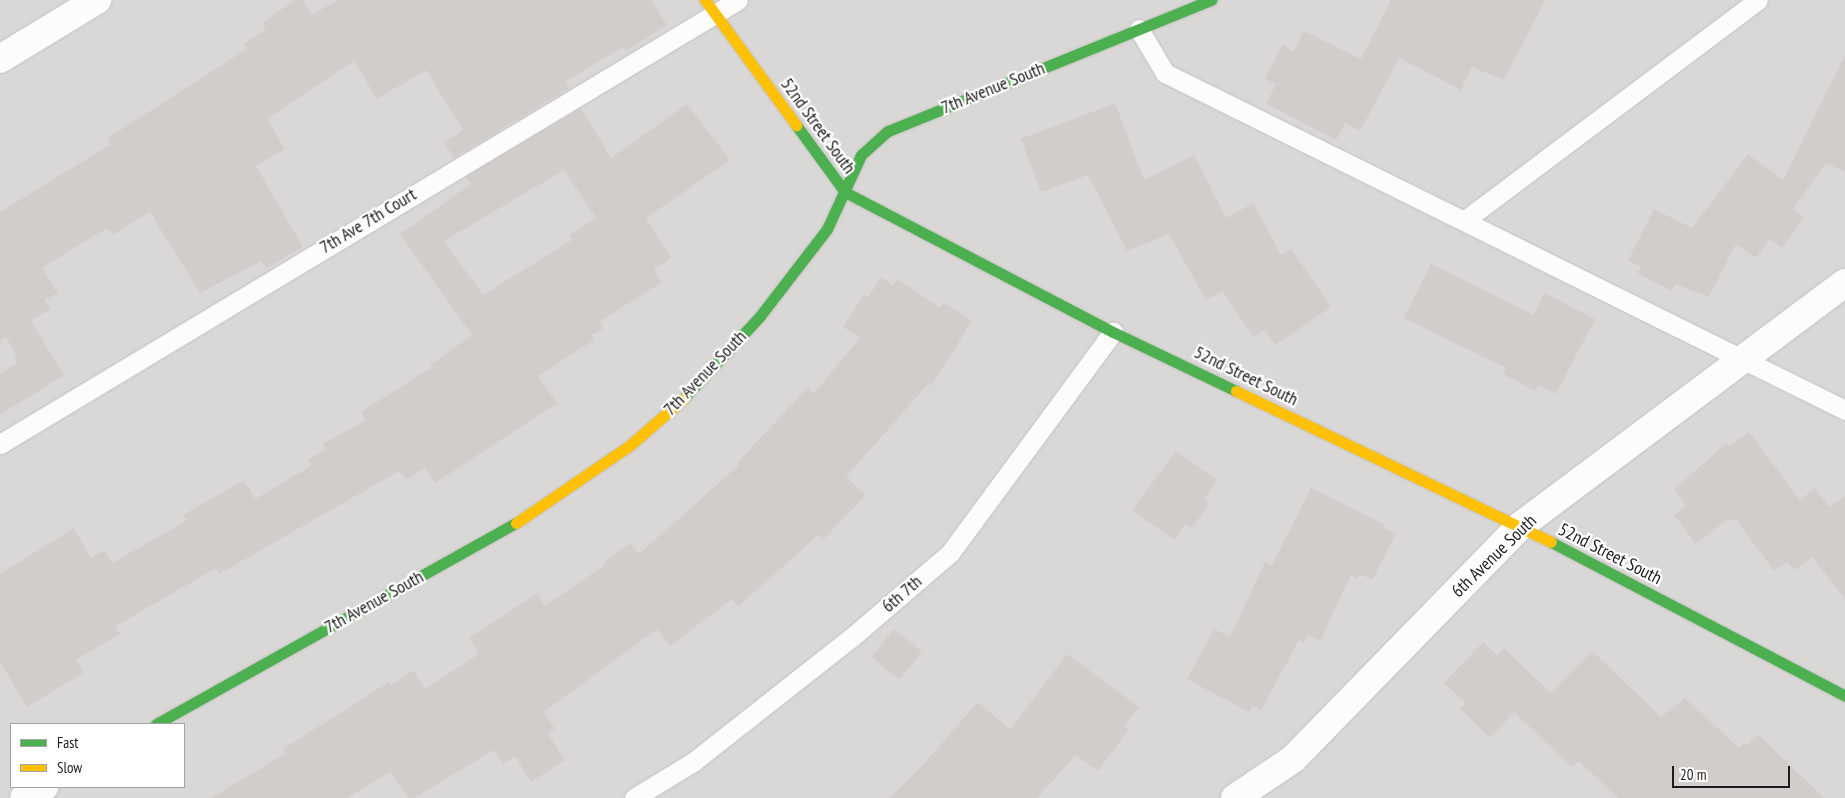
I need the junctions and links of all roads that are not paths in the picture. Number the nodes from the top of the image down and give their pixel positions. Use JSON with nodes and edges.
{"nodes":[{"id":1,"x":97,"y":0,"type":"edge"},
{"id":2,"x":705,"y":0,"type":"edge"},
{"id":3,"x":738,"y":0,"type":"edge"},
{"id":4,"x":1210,"y":0,"type":"edge"},
{"id":5,"x":1758,"y":0,"type":"edge"},
{"id":6,"x":716,"y":16,"type":"junction"},
{"id":7,"x":1139,"y":29,"type":"junction"},
{"id":8,"x":0,"y":59,"type":"edge"},
{"id":9,"x":845,"y":192,"type":"junction"},
{"id":10,"x":1465,"y":220,"type":"junction"},
{"id":11,"x":1845,"y":283,"type":"edge"},
{"id":12,"x":1113,"y":332,"type":"junction"},
{"id":13,"x":1744,"y":359,"type":"junction"},
{"id":14,"x":1845,"y":410,"type":"edge"},
{"id":15,"x":0,"y":444,"type":"edge"},
{"id":16,"x":1520,"y":526,"type":"junction"},
{"id":17,"x":1843,"y":691,"type":"edge"},
{"id":18,"x":158,"y":723,"type":"edge"},
{"id":19,"x":42,"y":788,"type":"edge"},
{"id":20,"x":24,"y":798,"type":"edge"},
{"id":21,"x":634,"y":798,"type":"edge"},
{"id":22,"x":1235,"y":798,"type":"edge"}],
"edges":[{"from":1,"to":8,"type":"street"},
{"from":2,"to":6,"type":"street","name":"52nd Street South"},
{"from":3,"to":6,"type":"lane","name":"7th Ave 7th Court"},
{"from":4,"to":7,"type":"street","name":"7th Avenue South"},
{"from":5,"to":10,"type":"lane"},
{"from":6,"to":9,"type":"street","name":"52nd Street South"},
{"from":6,"to":15,"type":"lane","name":"7th Ave 7th Court"},
{"from":7,"to":9,"type":"street","name":"7th Avenue South"},
{"from":7,"to":10,"type":"lane"},
{"from":9,"to":12,"type":"street","name":"52nd Street South"},
{"from":9,"to":18,"type":"street","name":"7th Avenue South"},
{"from":10,"to":13,"type":"lane"},
{"from":11,"to":13,"type":"street","name":"6th Avenue South"},
{"from":12,"to":16,"type":"street","name":"52nd Street South"},
{"from":12,"to":21,"type":"lane","name":"6th 7th"},
{"from":13,"to":14,"type":"lane"},
{"from":13,"to":16,"type":"street","name":"6th Avenue South"},
{"from":16,"to":17,"type":"street","name":"52nd Street South"},
{"from":16,"to":22,"type":"street","name":"6th Avenue South"},
{"from":19,"to":20,"type":"street"}]}
